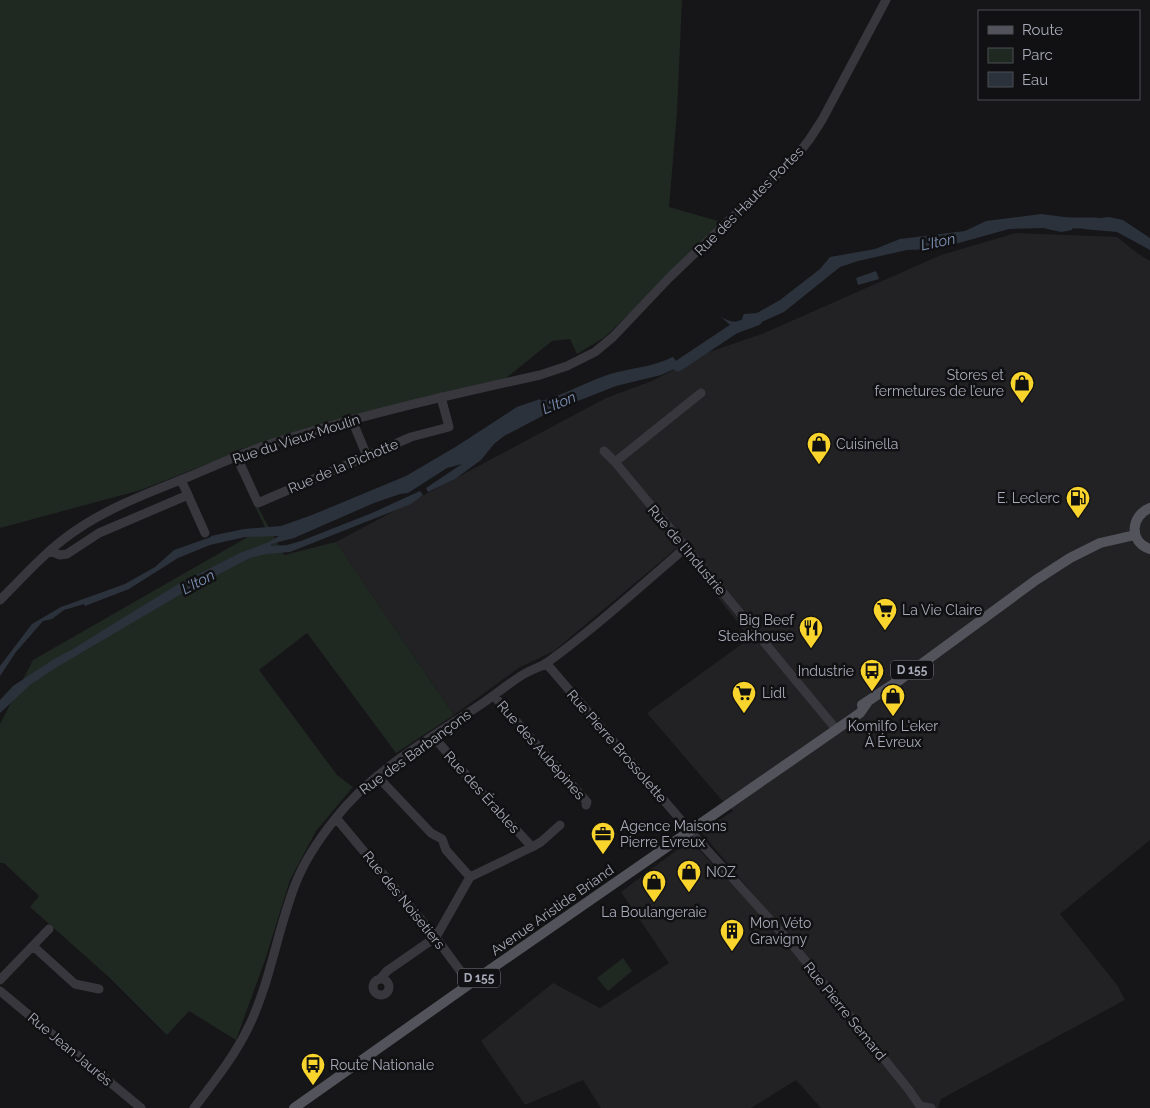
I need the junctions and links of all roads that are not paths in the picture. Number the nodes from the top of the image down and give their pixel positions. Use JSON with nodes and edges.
{"nodes":[{"id":1,"x":886,"y":0,"type":"edge"},
{"id":2,"x":595,"y":352,"type":"joint"},
{"id":3,"x":700,"y":393,"type":"dead end"},
{"id":4,"x":441,"y":397,"type":"junction"},
{"id":5,"x":352,"y":420,"type":"junction"},
{"id":6,"x":604,"y":450,"type":"dead end"},
{"id":7,"x":367,"y":456,"type":"junction"},
{"id":8,"x":237,"y":457,"type":"junction"},
{"id":9,"x":615,"y":462,"type":"junction"},
{"id":10,"x":181,"y":480,"type":"junction"},
{"id":11,"x":188,"y":495,"type":"junction"},
{"id":12,"x":1150,"y":508,"type":"edge"},
{"id":13,"x":205,"y":533,"type":"dead end"},
{"id":14,"x":1135,"y":535,"type":"junction"},
{"id":15,"x":685,"y":548,"type":"junction"},
{"id":16,"x":1150,"y":549,"type":"edge"},
{"id":17,"x":50,"y":551,"type":"junction"},
{"id":18,"x":0,"y":600,"type":"edge"},
{"id":19,"x":546,"y":663,"type":"junction"},
{"id":20,"x":494,"y":696,"type":"junction"},
{"id":21,"x":834,"y":726,"type":"junction"},
{"id":22,"x":433,"y":736,"type":"junction"},
{"id":23,"x":377,"y":776,"type":"junction"},
{"id":24,"x":586,"y":805,"type":"dead end"},
{"id":25,"x":336,"y":818,"type":"junction"},
{"id":26,"x":560,"y":825,"type":"dead end"},
{"id":27,"x":690,"y":829,"type":"junction"},
{"id":28,"x":532,"y":847,"type":"junction"},
{"id":29,"x":470,"y":877,"type":"junction"},
{"id":30,"x":49,"y":929,"type":"dead end"},
{"id":31,"x":436,"y":938,"type":"junction"},
{"id":32,"x":33,"y":946,"type":"junction"},
{"id":33,"x":380,"y":979,"type":"dead end"},
{"id":34,"x":0,"y":980,"type":"edge"},
{"id":35,"x":470,"y":984,"type":"junction"},
{"id":36,"x":99,"y":989,"type":"dead end"},
{"id":37,"x":0,"y":990,"type":"edge"},
{"id":38,"x":918,"y":1107,"type":"edge"},
{"id":39,"x":141,"y":1108,"type":"edge"},
{"id":40,"x":194,"y":1108,"type":"edge"},
{"id":41,"x":294,"y":1108,"type":"edge"},
{"id":42,"x":930,"y":1108,"type":"edge"}],
"edges":[{"from":1,"to":2,"type":"street","name":"Rue des Hautes Portes"},
{"from":2,"to":4,"type":"street","name":"Rue du Vieux Moulin"},
{"from":3,"to":9,"type":"street"},
{"from":4,"to":5,"type":"street","name":"Rue du Vieux Moulin"},
{"from":4,"to":7,"type":"street","name":"Rue de la Pichotte"},
{"from":5,"to":7,"type":"street"},
{"from":5,"to":8,"type":"street","name":"Rue du Vieux Moulin"},
{"from":6,"to":9,"type":"street","name":"Rue de l'Industrie"},
{"from":7,"to":8,"type":"street","name":"Rue de la Pichotte"},
{"from":8,"to":10,"type":"street","name":"Rue du Vieux Moulin"},
{"from":9,"to":15,"type":"street","name":"Rue de l'Industrie"},
{"from":10,"to":11,"type":"street"},
{"from":10,"to":17,"type":"street","name":"Rue du Vieux Moulin"},
{"from":11,"to":13,"type":"street"},
{"from":11,"to":17,"type":"street"},
{"from":12,"to":14,"type":"main road"},
{"from":14,"to":16,"type":"main road"},
{"from":14,"to":21,"type":"main road","name":"Avenue Aristide Briand","number":"D 155"},
{"from":15,"to":19,"type":"street","name":"Rue des Barbançons"},
{"from":15,"to":21,"type":"street","name":"Rue de l'Industrie"},
{"from":17,"to":18,"type":"street","name":"Rue du Vieux Moulin"},
{"from":19,"to":20,"type":"street","name":"Rue des Barbançons"},
{"from":19,"to":27,"type":"street","name":"Rue Pierre Brossolette"},
{"from":20,"to":22,"type":"street","name":"Rue des Barbançons"},
{"from":20,"to":24,"type":"street","name":"Rue des Aubépines"},
{"from":21,"to":27,"type":"main road","name":"Avenue Aristide Briand","number":"D 155"},
{"from":22,"to":23,"type":"street","name":"Rue des Barbançons"},
{"from":22,"to":28,"type":"street","name":"Rue des Érables"},
{"from":23,"to":25,"type":"street","name":"Rue des Barbançons"},
{"from":23,"to":29,"type":"street"},
{"from":25,"to":31,"type":"street","name":"Rue des Noisetiers"},
{"from":25,"to":40,"type":"street","name":"Rue des Barbançons"},
{"from":26,"to":28,"type":"street"},
{"from":27,"to":35,"type":"main road","name":"Avenue Aristide Briand","number":"D 155"},
{"from":27,"to":38,"type":"street","name":"Rue Pierre Semard"},
{"from":28,"to":29,"type":"street"},
{"from":29,"to":31,"type":"street"},
{"from":30,"to":32,"type":"street"},
{"from":31,"to":33,"type":"street"},
{"from":31,"to":35,"type":"street","name":"Rue des Noisetiers"},
{"from":32,"to":34,"type":"street"},
{"from":32,"to":36,"type":"street"},
{"from":35,"to":41,"type":"main road","name":"Avenue Aristide Briand","number":"D 155"},
{"from":37,"to":39,"type":"street","name":"Rue Jean Jaurès"},
{"from":38,"to":42,"type":"street"}]}
